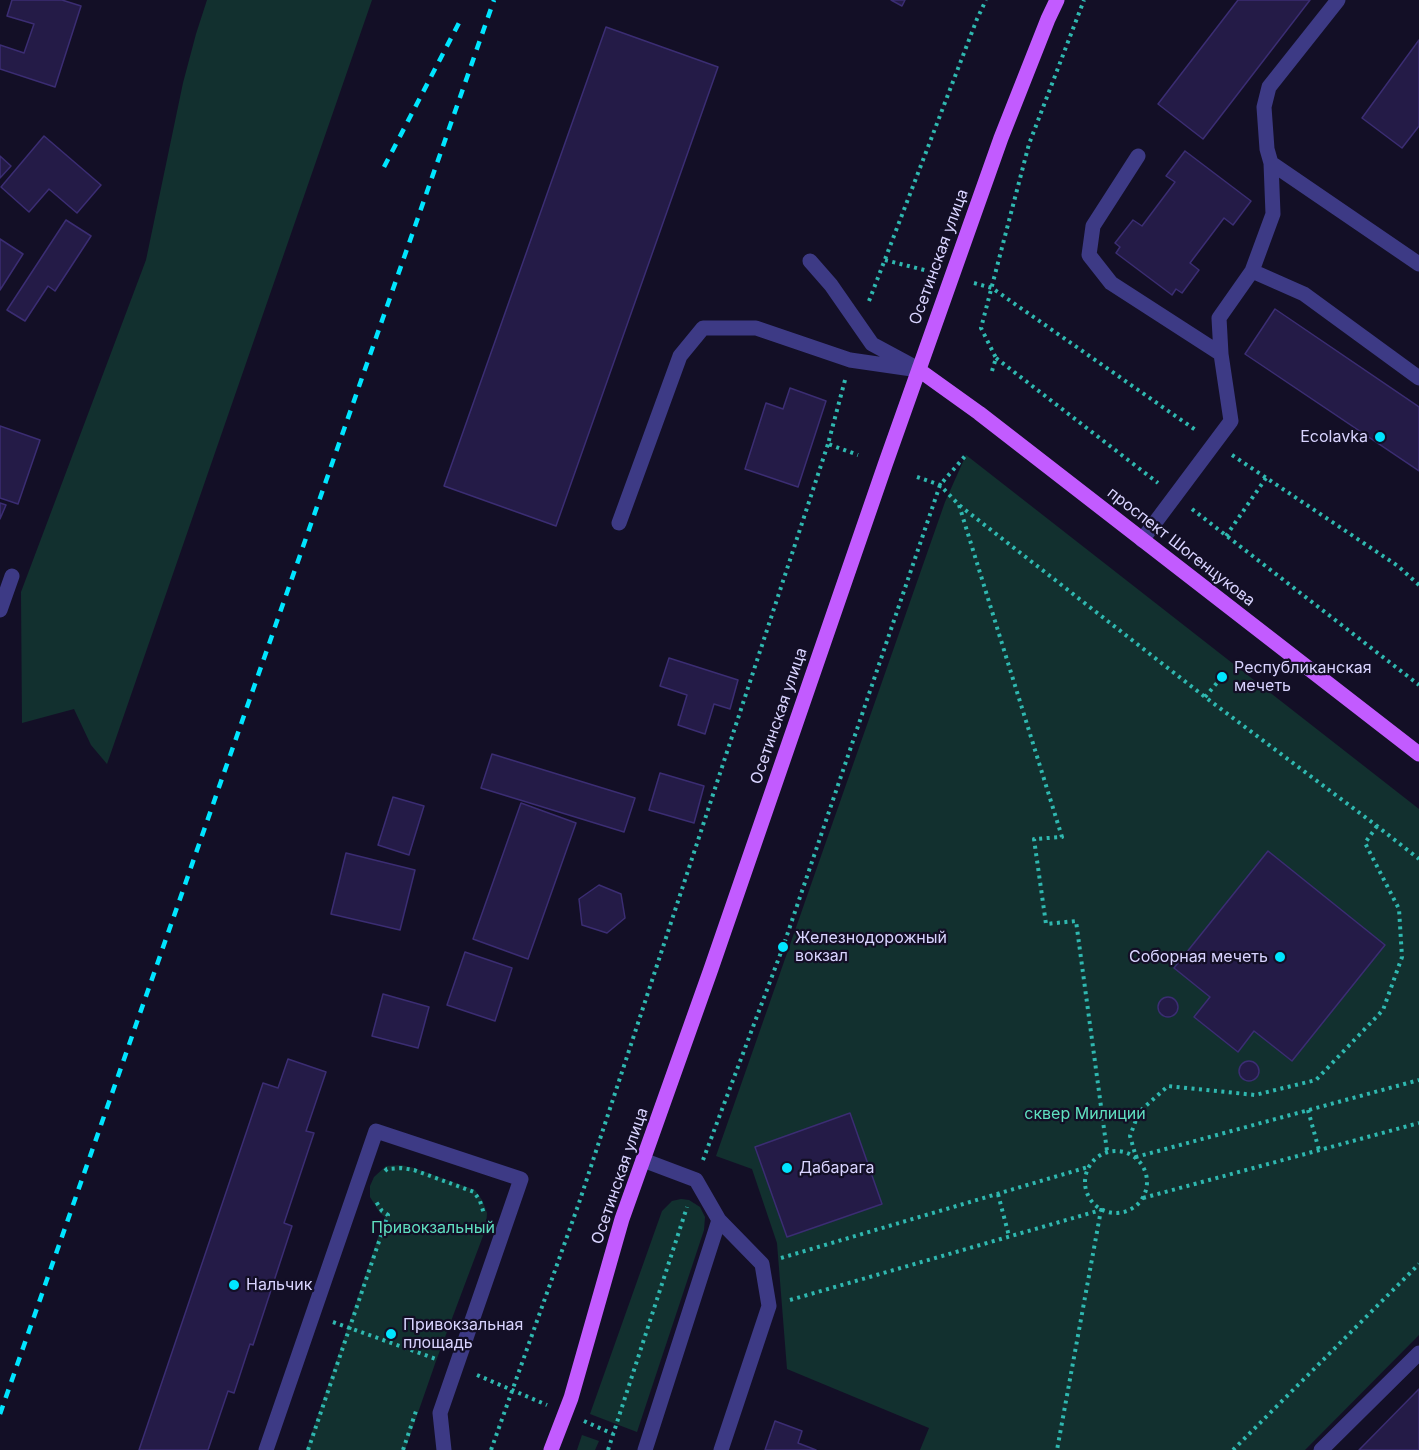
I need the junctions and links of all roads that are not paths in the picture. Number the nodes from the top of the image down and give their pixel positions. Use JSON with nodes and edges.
{"nodes":[{"id":1,"x":1057,"y":0,"type":"edge"},
{"id":2,"x":1338,"y":0,"type":"edge"},
{"id":3,"x":1138,"y":156,"type":"dead end"},
{"id":4,"x":1271,"y":163,"type":"junction"},
{"id":5,"x":810,"y":261,"type":"dead end"},
{"id":6,"x":1419,"y":264,"type":"edge"},
{"id":7,"x":1252,"y":271,"type":"junction"},
{"id":8,"x":1221,"y":354,"type":"junction"},
{"id":9,"x":919,"y":370,"type":"junction"},
{"id":10,"x":1419,"y":378,"type":"edge"},
{"id":11,"x":619,"y":523,"type":"dead end"},
{"id":12,"x":1142,"y":540,"type":"junction"},
{"id":13,"x":12,"y":576,"type":"dead end"},
{"id":14,"x":0,"y":610,"type":"edge"},
{"id":15,"x":1419,"y":754,"type":"edge"},
{"id":16,"x":643,"y":1160,"type":"junction"},
{"id":17,"x":719,"y":1220,"type":"junction"},
{"id":18,"x":1419,"y":1353,"type":"edge"},
{"id":19,"x":266,"y":1450,"type":"edge"},
{"id":20,"x":444,"y":1450,"type":"edge"},
{"id":21,"x":551,"y":1450,"type":"edge"},
{"id":22,"x":645,"y":1450,"type":"edge"},
{"id":23,"x":721,"y":1450,"type":"edge"},
{"id":24,"x":1321,"y":1450,"type":"edge"}],
"edges":[{"from":1,"to":9,"type":"main road","name":"Осетинская улица"},
{"from":2,"to":4,"type":"street"},
{"from":3,"to":8,"type":"street"},
{"from":4,"to":6,"type":"street"},
{"from":4,"to":7,"type":"street"},
{"from":5,"to":9,"type":"street"},
{"from":7,"to":8,"type":"street"},
{"from":7,"to":10,"type":"street"},
{"from":8,"to":12,"type":"street"},
{"from":9,"to":11,"type":"street"},
{"from":9,"to":12,"type":"main road","name":"проспект Шогенцукова"},
{"from":9,"to":16,"type":"main road","name":"Осетинская улица"},
{"from":12,"to":15,"type":"main road","name":"проспект Шогенцукова"},
{"from":13,"to":14,"type":"street"},
{"from":16,"to":17,"type":"street"},
{"from":16,"to":21,"type":"main road","name":"Осетинская улица"},
{"from":17,"to":22,"type":"street"},
{"from":17,"to":23,"type":"street"},
{"from":18,"to":24,"type":"street"},
{"from":19,"to":20,"type":"street"}]}
